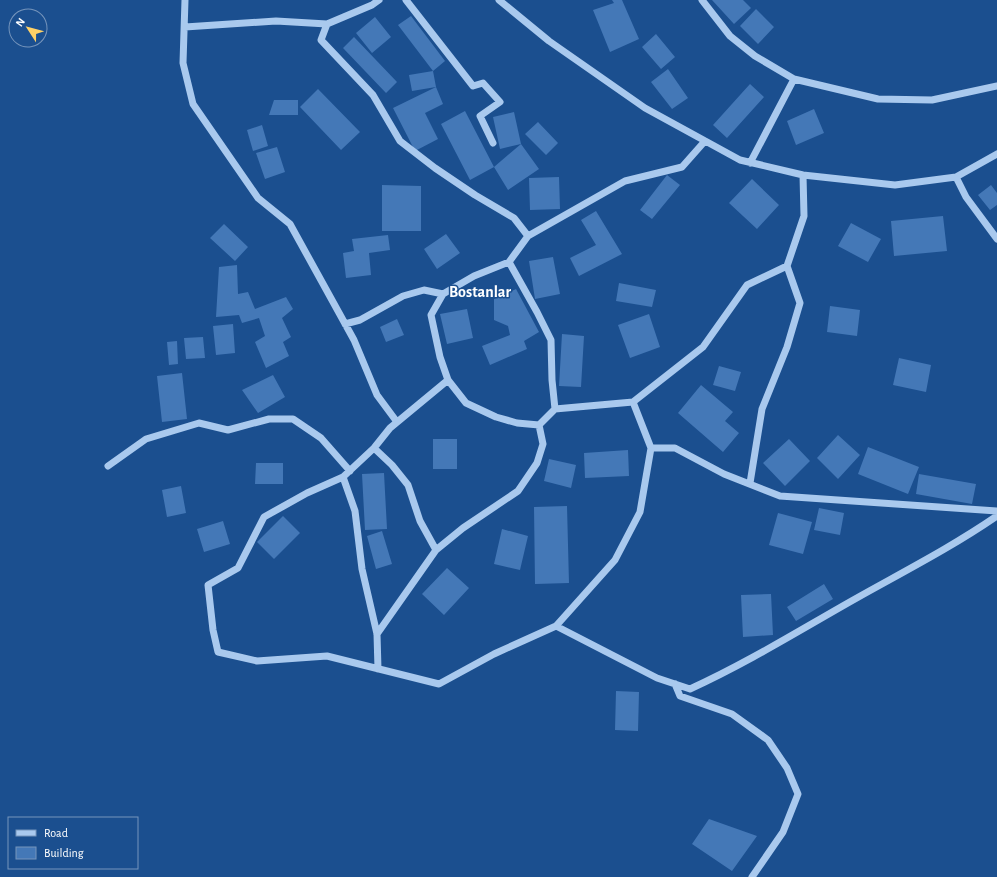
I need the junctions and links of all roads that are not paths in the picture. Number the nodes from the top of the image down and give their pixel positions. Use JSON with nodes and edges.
{"nodes":[{"id":1,"x":185,"y":0,"type":"edge"},
{"id":2,"x":379,"y":0,"type":"edge"},
{"id":3,"x":406,"y":0,"type":"edge"},
{"id":4,"x":499,"y":0,"type":"edge"},
{"id":5,"x":702,"y":0,"type":"edge"},
{"id":6,"x":327,"y":24,"type":"junction"},
{"id":7,"x":185,"y":26,"type":"junction"},
{"id":8,"x":794,"y":79,"type":"junction"},
{"id":9,"x":997,"y":86,"type":"edge"},
{"id":10,"x":705,"y":141,"type":"junction"},
{"id":11,"x":493,"y":143,"type":"dead end"},
{"id":12,"x":997,"y":154,"type":"edge"},
{"id":13,"x":750,"y":162,"type":"junction"},
{"id":14,"x":803,"y":175,"type":"junction"},
{"id":15,"x":956,"y":177,"type":"junction"},
{"id":16,"x":528,"y":236,"type":"junction"},
{"id":17,"x":997,"y":239,"type":"edge"},
{"id":18,"x":509,"y":262,"type":"junction"},
{"id":19,"x":787,"y":266,"type":"junction"},
{"id":20,"x":443,"y":294,"type":"junction"},
{"id":21,"x":345,"y":324,"type":"junction"},
{"id":22,"x":448,"y":380,"type":"junction"},
{"id":23,"x":633,"y":402,"type":"junction"},
{"id":24,"x":555,"y":409,"type":"junction"},
{"id":25,"x":397,"y":422,"type":"junction"},
{"id":26,"x":539,"y":425,"type":"junction"},
{"id":27,"x":374,"y":448,"type":"junction"},
{"id":28,"x":651,"y":448,"type":"junction"},
{"id":29,"x":108,"y":466,"type":"dead end"},
{"id":30,"x":350,"y":471,"type":"junction"},
{"id":31,"x":343,"y":478,"type":"junction"},
{"id":32,"x":750,"y":483,"type":"junction"},
{"id":33,"x":997,"y":511,"type":"edge"},
{"id":34,"x":997,"y":516,"type":"edge"},
{"id":35,"x":436,"y":550,"type":"junction"},
{"id":36,"x":556,"y":626,"type":"junction"},
{"id":37,"x":377,"y":634,"type":"junction"},
{"id":38,"x":378,"y":669,"type":"junction"},
{"id":39,"x":675,"y":684,"type":"junction"},
{"id":40,"x":752,"y":877,"type":"edge"}],
"edges":[{"from":1,"to":7,"type":"street"},
{"from":2,"to":6,"type":"street"},
{"from":3,"to":11,"type":"street"},
{"from":4,"to":10,"type":"street"},
{"from":5,"to":8,"type":"street"},
{"from":6,"to":7,"type":"street"},
{"from":6,"to":16,"type":"street"},
{"from":7,"to":21,"type":"street"},
{"from":8,"to":9,"type":"street"},
{"from":8,"to":13,"type":"street"},
{"from":10,"to":13,"type":"street"},
{"from":10,"to":16,"type":"street"},
{"from":12,"to":15,"type":"street"},
{"from":13,"to":14,"type":"street"},
{"from":14,"to":15,"type":"street"},
{"from":14,"to":19,"type":"street"},
{"from":15,"to":17,"type":"street"},
{"from":16,"to":18,"type":"street"},
{"from":18,"to":20,"type":"street"},
{"from":18,"to":24,"type":"street"},
{"from":19,"to":23,"type":"street"},
{"from":19,"to":32,"type":"street"},
{"from":20,"to":21,"type":"street"},
{"from":20,"to":22,"type":"street"},
{"from":21,"to":25,"type":"street"},
{"from":22,"to":25,"type":"street"},
{"from":22,"to":26,"type":"street"},
{"from":23,"to":24,"type":"street"},
{"from":23,"to":28,"type":"street"},
{"from":24,"to":26,"type":"street"},
{"from":25,"to":27,"type":"street"},
{"from":26,"to":35,"type":"street"},
{"from":27,"to":30,"type":"street"},
{"from":27,"to":35,"type":"street"},
{"from":28,"to":32,"type":"street"},
{"from":28,"to":36,"type":"street"},
{"from":29,"to":30,"type":"street"},
{"from":30,"to":31,"type":"street"},
{"from":31,"to":37,"type":"street"},
{"from":31,"to":38,"type":"street"},
{"from":32,"to":33,"type":"street"},
{"from":34,"to":39,"type":"street"},
{"from":35,"to":37,"type":"street"},
{"from":36,"to":38,"type":"street"},
{"from":36,"to":39,"type":"street"},
{"from":37,"to":38,"type":"street"},
{"from":39,"to":40,"type":"street"}]}
